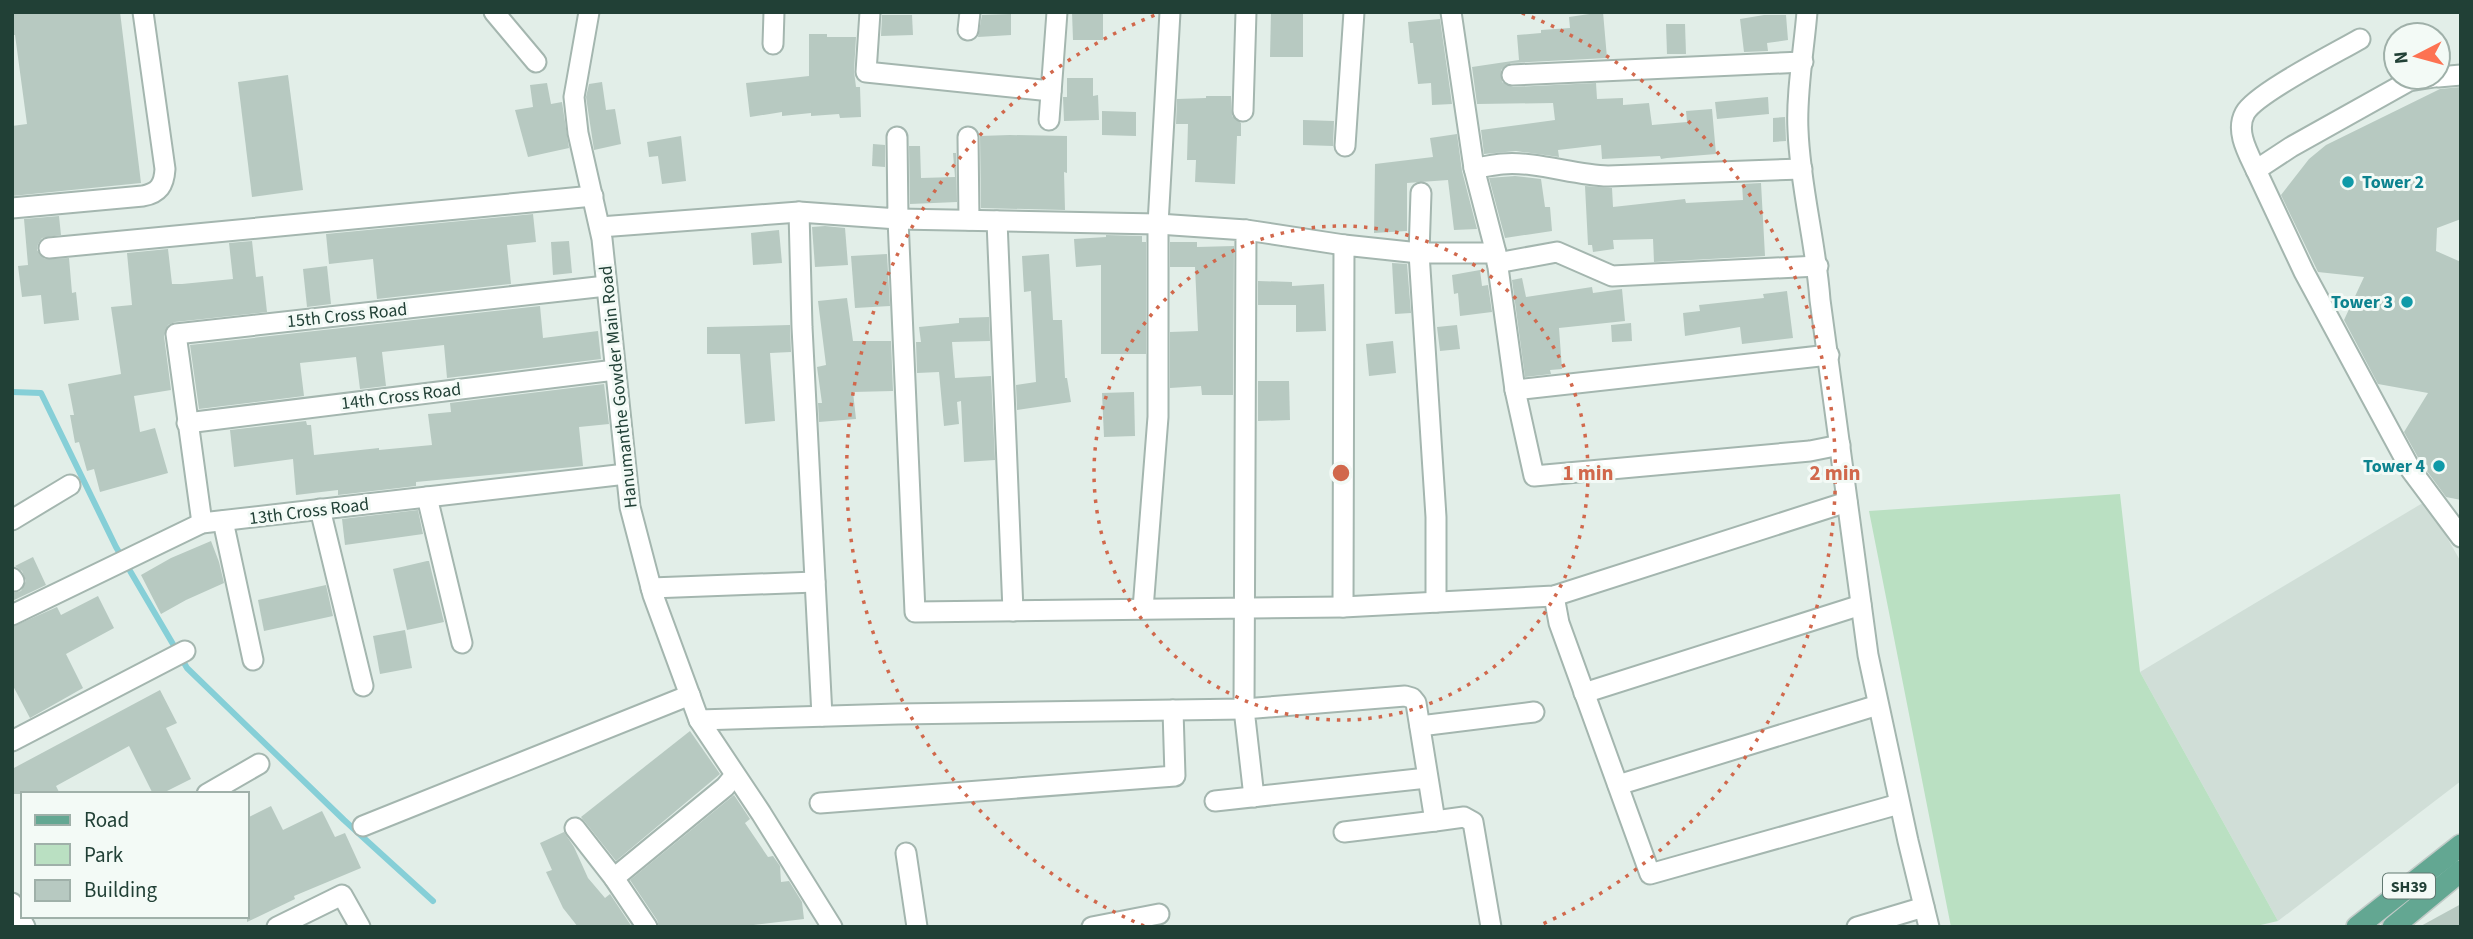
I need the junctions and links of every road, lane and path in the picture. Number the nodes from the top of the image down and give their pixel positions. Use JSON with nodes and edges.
{"nodes":[{"id":1,"x":143,"y":12,"type":"edge"},
{"id":2,"x":494,"y":12,"type":"edge"},
{"id":3,"x":590,"y":12,"type":"edge"},
{"id":4,"x":774,"y":12,"type":"edge"},
{"id":5,"x":870,"y":12,"type":"edge"},
{"id":6,"x":1057,"y":12,"type":"edge"},
{"id":7,"x":1170,"y":12,"type":"edge"},
{"id":8,"x":1246,"y":12,"type":"edge"},
{"id":9,"x":1354,"y":12,"type":"edge"},
{"id":10,"x":1451,"y":12,"type":"edge"},
{"id":11,"x":1807,"y":12,"type":"edge"},
{"id":12,"x":2360,"y":39,"type":"dead end"},
{"id":13,"x":773,"y":44,"type":"dead end"},
{"id":14,"x":536,"y":62,"type":"dead end"},
{"id":15,"x":1803,"y":62,"type":"junction"},
{"id":16,"x":1512,"y":75,"type":"dead end"},
{"id":17,"x":1051,"y":91,"type":"junction"},
{"id":18,"x":2391,"y":91,"type":"edge"},
{"id":19,"x":1243,"y":111,"type":"dead end"},
{"id":20,"x":1049,"y":120,"type":"dead end"},
{"id":21,"x":897,"y":137,"type":"dead end"},
{"id":22,"x":968,"y":137,"type":"dead end"},
{"id":23,"x":1345,"y":146,"type":"dead end"},
{"id":24,"x":1474,"y":168,"type":"junction"},
{"id":25,"x":1802,"y":169,"type":"junction"},
{"id":26,"x":2256,"y":170,"type":"junction"},
{"id":27,"x":1420,"y":193,"type":"dead end"},
{"id":28,"x":593,"y":196,"type":"junction"},
{"id":29,"x":12,"y":208,"type":"edge"},
{"id":30,"x":799,"y":212,"type":"junction"},
{"id":31,"x":898,"y":219,"type":"junction"},
{"id":32,"x":969,"y":220,"type":"junction"},
{"id":33,"x":997,"y":221,"type":"junction"},
{"id":34,"x":1158,"y":224,"type":"junction"},
{"id":35,"x":600,"y":227,"type":"junction"},
{"id":36,"x":1247,"y":230,"type":"junction"},
{"id":37,"x":1344,"y":245,"type":"junction"},
{"id":38,"x":48,"y":248,"type":"dead end"},
{"id":39,"x":1419,"y":253,"type":"junction"},
{"id":40,"x":1496,"y":258,"type":"junction"},
{"id":41,"x":1818,"y":266,"type":"junction"},
{"id":42,"x":606,"y":286,"type":"junction"},
{"id":43,"x":1829,"y":355,"type":"junction"},
{"id":44,"x":615,"y":370,"type":"junction"},
{"id":45,"x":1515,"y":390,"type":"junction"},
{"id":46,"x":187,"y":423,"type":"junction"},
{"id":47,"x":1840,"y":445,"type":"junction"},
{"id":48,"x":626,"y":474,"type":"junction"},
{"id":49,"x":70,"y":485,"type":"dead end"},
{"id":50,"x":427,"y":497,"type":"junction"},
{"id":51,"x":1847,"y":502,"type":"junction"},
{"id":52,"x":320,"y":509,"type":"junction"},
{"id":53,"x":12,"y":520,"type":"edge"},
{"id":54,"x":223,"y":521,"type":"junction"},
{"id":55,"x":202,"y":523,"type":"junction"},
{"id":56,"x":2461,"y":537,"type":"edge"},
{"id":57,"x":816,"y":582,"type":"junction"},
{"id":58,"x":651,"y":588,"type":"junction"},
{"id":59,"x":1554,"y":596,"type":"junction"},
{"id":60,"x":1436,"y":602,"type":"junction"},
{"id":61,"x":1861,"y":605,"type":"junction"},
{"id":62,"x":1343,"y":607,"type":"junction"},
{"id":63,"x":1244,"y":608,"type":"junction"},
{"id":64,"x":1143,"y":609,"type":"junction"},
{"id":65,"x":1013,"y":611,"type":"junction"},
{"id":66,"x":12,"y":615,"type":"edge"},
{"id":67,"x":463,"y":643,"type":"dead end"},
{"id":68,"x":185,"y":651,"type":"dead end"},
{"id":69,"x":253,"y":660,"type":"dead end"},
{"id":70,"x":363,"y":686,"type":"dead end"},
{"id":71,"x":1584,"y":694,"type":"junction"},
{"id":72,"x":690,"y":695,"type":"junction"},
{"id":73,"x":1878,"y":705,"type":"junction"},
{"id":74,"x":1244,"y":709,"type":"junction"},
{"id":75,"x":1172,"y":710,"type":"junction"},
{"id":76,"x":1534,"y":712,"type":"dead end"},
{"id":77,"x":822,"y":716,"type":"junction"},
{"id":78,"x":699,"y":720,"type":"junction"},
{"id":79,"x":1420,"y":726,"type":"junction"},
{"id":80,"x":12,"y":741,"type":"edge"},
{"id":81,"x":259,"y":764,"type":"dead end"},
{"id":82,"x":735,"y":775,"type":"junction"},
{"id":83,"x":1427,"y":778,"type":"junction"},
{"id":84,"x":1618,"y":785,"type":"junction"},
{"id":85,"x":210,"y":792,"type":"edge"},
{"id":86,"x":1254,"y":797,"type":"junction"},
{"id":87,"x":1215,"y":801,"type":"dead end"},
{"id":88,"x":820,"y":803,"type":"dead end"},
{"id":89,"x":1899,"y":804,"type":"junction"},
{"id":90,"x":1435,"y":821,"type":"junction"},
{"id":91,"x":363,"y":826,"type":"dead end"},
{"id":92,"x":575,"y":828,"type":"dead end"},
{"id":93,"x":1344,"y":832,"type":"dead end"},
{"id":94,"x":2461,"y":845,"type":"edge"},
{"id":95,"x":906,"y":853,"type":"dead end"},
{"id":96,"x":2461,"y":871,"type":"edge"},
{"id":97,"x":614,"y":878,"type":"junction"},
{"id":98,"x":12,"y":901,"type":"edge"},
{"id":99,"x":1924,"y":907,"type":"junction"},
{"id":100,"x":1159,"y":914,"type":"dead end"},
{"id":101,"x":2364,"y":925,"type":"edge"},
{"id":102,"x":25,"y":927,"type":"edge"},
{"id":103,"x":276,"y":927,"type":"edge"},
{"id":104,"x":360,"y":927,"type":"edge"},
{"id":105,"x":647,"y":927,"type":"edge"},
{"id":106,"x":832,"y":927,"type":"edge"},
{"id":107,"x":917,"y":927,"type":"edge"},
{"id":108,"x":1092,"y":927,"type":"edge"},
{"id":109,"x":1492,"y":927,"type":"edge"},
{"id":110,"x":1857,"y":927,"type":"edge"},
{"id":111,"x":1929,"y":927,"type":"edge"},
{"id":112,"x":2393,"y":927,"type":"edge"}],
"edges":[{"from":1,"to":29,"type":"street"},
{"from":2,"to":14,"type":"street"},
{"from":3,"to":28,"type":"street","name":"Hanumanthe Gowder Main Road"},
{"from":4,"to":13,"type":"street"},
{"from":5,"to":17,"type":"street"},
{"from":6,"to":17,"type":"street"},
{"from":7,"to":34,"type":"street"},
{"from":8,"to":19,"type":"street"},
{"from":9,"to":23,"type":"street"},
{"from":10,"to":24,"type":"street"},
{"from":11,"to":15,"type":"street"},
{"from":12,"to":26,"type":"street"},
{"from":15,"to":16,"type":"street"},
{"from":15,"to":25,"type":"street"},
{"from":17,"to":20,"type":"street"},
{"from":18,"to":26,"type":"street"},
{"from":21,"to":31,"type":"street"},
{"from":22,"to":32,"type":"street"},
{"from":24,"to":25,"type":"street"},
{"from":24,"to":40,"type":"street"},
{"from":25,"to":41,"type":"street"},
{"from":26,"to":56,"type":"street"},
{"from":27,"to":39,"type":"street"},
{"from":28,"to":35,"type":"street","name":"Hanumanthe Gowder Main Road"},
{"from":28,"to":38,"type":"street"},
{"from":30,"to":31,"type":"street"},
{"from":30,"to":35,"type":"street"},
{"from":30,"to":57,"type":"street"},
{"from":31,"to":32,"type":"street"},
{"from":31,"to":65,"type":"street"},
{"from":32,"to":33,"type":"street"},
{"from":33,"to":34,"type":"street"},
{"from":33,"to":65,"type":"street"},
{"from":34,"to":36,"type":"street"},
{"from":34,"to":64,"type":"street"},
{"from":35,"to":42,"type":"street","name":"Hanumanthe Gowder Main Road"},
{"from":36,"to":37,"type":"street"},
{"from":36,"to":63,"type":"street"},
{"from":37,"to":39,"type":"street"},
{"from":37,"to":62,"type":"street"},
{"from":39,"to":40,"type":"street"},
{"from":39,"to":60,"type":"street"},
{"from":40,"to":41,"type":"street"},
{"from":40,"to":45,"type":"street"},
{"from":41,"to":43,"type":"street"},
{"from":42,"to":44,"type":"street","name":"Hanumanthe Gowder Main Road"},
{"from":42,"to":46,"type":"street","name":"15th Cross Road"},
{"from":43,"to":45,"type":"street"},
{"from":43,"to":47,"type":"street"},
{"from":44,"to":46,"type":"street","name":"14th Cross Road"},
{"from":44,"to":48,"type":"street","name":"Hanumanthe Gowder Main Road"},
{"from":45,"to":47,"type":"street"},
{"from":46,"to":55,"type":"street"},
{"from":47,"to":51,"type":"street"},
{"from":48,"to":50,"type":"street","name":"13th Cross Road"},
{"from":48,"to":58,"type":"street","name":"Hanumanthe Gowder Main Road"},
{"from":49,"to":53,"type":"street"},
{"from":50,"to":52,"type":"street","name":"13th Cross Road"},
{"from":50,"to":67,"type":"street"},
{"from":51,"to":59,"type":"street"},
{"from":51,"to":61,"type":"street"},
{"from":52,"to":54,"type":"street","name":"13th Cross Road"},
{"from":52,"to":70,"type":"street"},
{"from":54,"to":55,"type":"street","name":"13th Cross Road"},
{"from":54,"to":69,"type":"street"},
{"from":55,"to":66,"type":"street","name":"13th Cross Road"},
{"from":57,"to":58,"type":"street"},
{"from":57,"to":77,"type":"street"},
{"from":58,"to":72,"type":"street","name":"Hanumanthe Gowder Main Road"},
{"from":59,"to":60,"type":"street"},
{"from":59,"to":71,"type":"street"},
{"from":60,"to":62,"type":"street"},
{"from":61,"to":71,"type":"street"},
{"from":61,"to":73,"type":"street"},
{"from":62,"to":63,"type":"street"},
{"from":63,"to":64,"type":"street"},
{"from":63,"to":74,"type":"street"},
{"from":64,"to":65,"type":"street"},
{"from":68,"to":80,"type":"street"},
{"from":71,"to":84,"type":"street"},
{"from":72,"to":78,"type":"street","name":"Hanumanthe Gowder Main Road"},
{"from":72,"to":91,"type":"street"},
{"from":73,"to":84,"type":"street"},
{"from":73,"to":89,"type":"street"},
{"from":74,"to":75,"type":"street"},
{"from":74,"to":79,"type":"street"},
{"from":74,"to":86,"type":"street"},
{"from":75,"to":77,"type":"street"},
{"from":75,"to":88,"type":"street"},
{"from":76,"to":79,"type":"street"},
{"from":77,"to":78,"type":"street"},
{"from":78,"to":82,"type":"street","name":"Hanumanthe Gowder Main Road"},
{"from":79,"to":83,"type":"street"},
{"from":81,"to":85,"type":"street"},
{"from":82,"to":97,"type":"street"},
{"from":82,"to":106,"type":"street","name":"Hanumanthe Gowder Main Road"},
{"from":83,"to":86,"type":"street"},
{"from":83,"to":90,"type":"street"},
{"from":84,"to":89,"type":"street"},
{"from":86,"to":87,"type":"street"},
{"from":89,"to":99,"type":"street"},
{"from":90,"to":93,"type":"street"},
{"from":90,"to":109,"type":"street"},
{"from":92,"to":97,"type":"street"},
{"from":94,"to":101,"type":"main road","number":"SH39"},
{"from":95,"to":107,"type":"street"},
{"from":96,"to":112,"type":"main road"},
{"from":97,"to":105,"type":"street"},
{"from":98,"to":102,"type":"street"},
{"from":99,"to":110,"type":"street"},
{"from":99,"to":111,"type":"street"},
{"from":100,"to":108,"type":"street"},
{"from":103,"to":104,"type":"street"}]}
